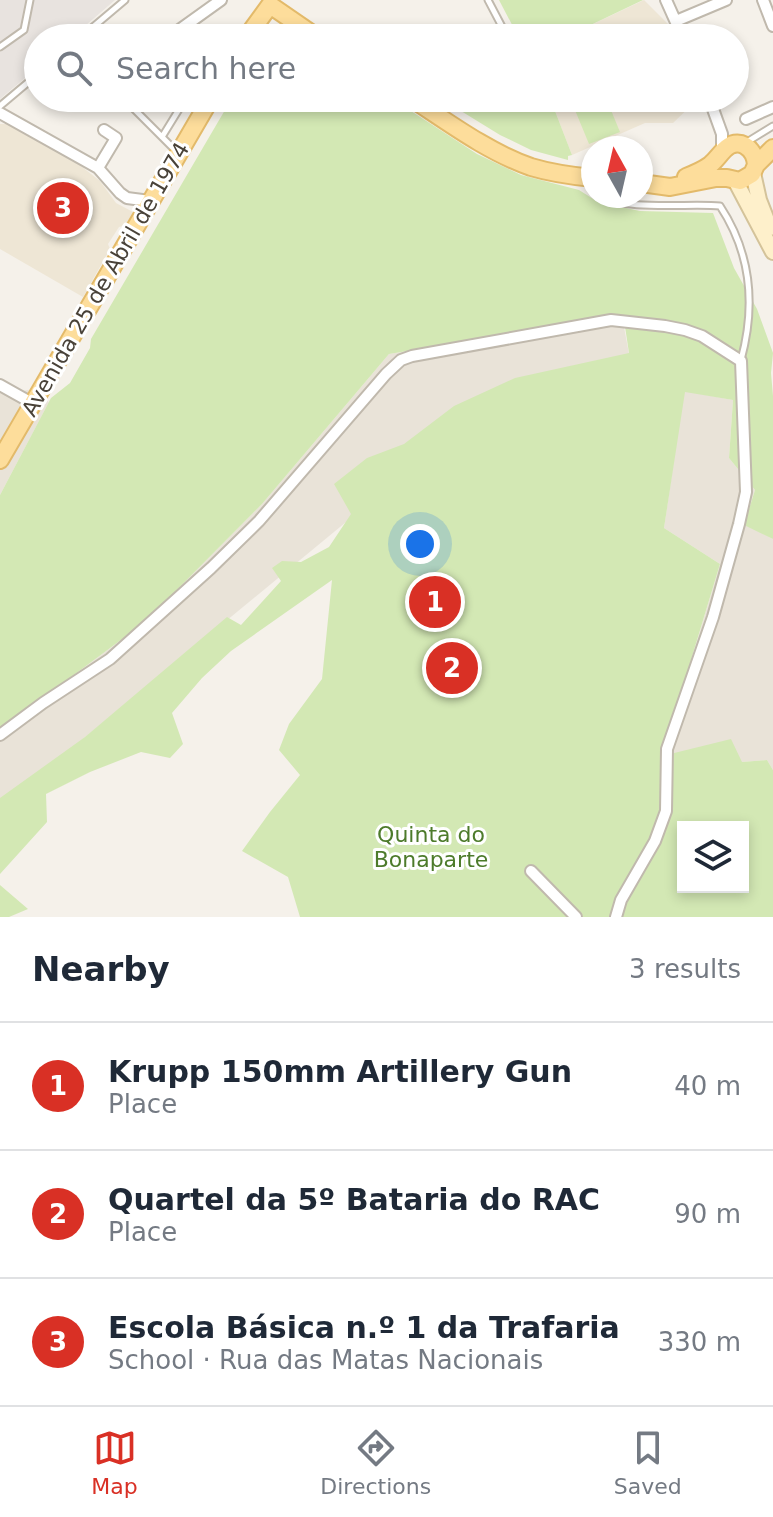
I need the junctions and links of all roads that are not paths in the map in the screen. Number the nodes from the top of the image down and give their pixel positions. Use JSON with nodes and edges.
{"nodes":[{"id":1,"x":30,"y":0,"type":"edge"},
{"id":2,"x":125,"y":0,"type":"edge"},
{"id":3,"x":221,"y":0,"type":"edge"},
{"id":4,"x":488,"y":0,"type":"edge"},
{"id":5,"x":666,"y":0,"type":"edge"},
{"id":6,"x":763,"y":0,"type":"edge"},
{"id":7,"x":722,"y":1,"type":"edge"},
{"id":8,"x":270,"y":2,"type":"edge"},
{"id":9,"x":676,"y":21,"type":"junction"},
{"id":10,"x":25,"y":24,"type":"edge"},
{"id":11,"x":97,"y":24,"type":"edge"},
{"id":12,"x":188,"y":24,"type":"edge"},
{"id":13,"x":255,"y":24,"type":"edge"},
{"id":14,"x":295,"y":24,"type":"edge"},
{"id":15,"x":501,"y":24,"type":"edge"},
{"id":16,"x":677,"y":24,"type":"edge"},
{"id":17,"x":773,"y":26,"type":"edge"},
{"id":18,"x":24,"y":30,"type":"edge"},
{"id":19,"x":0,"y":47,"type":"edge"},
{"id":20,"x":24,"y":86,"type":"edge"},
{"id":21,"x":0,"y":106,"type":"edge"},
{"id":22,"x":773,"y":107,"type":"edge"},
{"id":23,"x":137,"y":112,"type":"edge"},
{"id":24,"x":177,"y":112,"type":"edge"},
{"id":25,"x":203,"y":112,"type":"edge"},
{"id":26,"x":433,"y":112,"type":"edge"},
{"id":27,"x":715,"y":112,"type":"edge"},
{"id":28,"x":0,"y":113,"type":"edge"},
{"id":29,"x":746,"y":119,"type":"dead end"},
{"id":30,"x":773,"y":126,"type":"edge"},
{"id":31,"x":104,"y":130,"type":"dead end"},
{"id":32,"x":773,"y":136,"type":"edge"},
{"id":33,"x":162,"y":137,"type":"junction"},
{"id":34,"x":734,"y":148,"type":"junction"},
{"id":35,"x":773,"y":148,"type":"edge"},
{"id":36,"x":179,"y":153,"type":"junction"},
{"id":37,"x":98,"y":168,"type":"junction"},
{"id":38,"x":755,"y":169,"type":"junction"},
{"id":39,"x":581,"y":177,"type":"edge"},
{"id":40,"x":732,"y":180,"type":"junction"},
{"id":41,"x":653,"y":182,"type":"edge"},
{"id":42,"x":653,"y":183,"type":"edge"},
{"id":43,"x":150,"y":201,"type":"junction"},
{"id":44,"x":653,"y":205,"type":"edge"},
{"id":45,"x":773,"y":236,"type":"edge"},
{"id":46,"x":773,"y":252,"type":"edge"},
{"id":47,"x":741,"y":361,"type":"junction"},
{"id":48,"x":0,"y":385,"type":"edge"},
{"id":49,"x":32,"y":403,"type":"junction"},
{"id":50,"x":0,"y":460,"type":"edge"},
{"id":51,"x":0,"y":735,"type":"edge"},
{"id":52,"x":531,"y":871,"type":"dead end"},
{"id":53,"x":576,"y":917,"type":"edge"},
{"id":54,"x":616,"y":917,"type":"edge"}],
"edges":[{"from":1,"to":10,"type":"lane"},
{"from":2,"to":11,"type":"lane"},
{"from":3,"to":12,"type":"street"},
{"from":4,"to":15,"type":"lane"},
{"from":5,"to":9,"type":"street"},
{"from":6,"to":17,"type":"street"},
{"from":7,"to":9,"type":"street"},
{"from":8,"to":13,"type":"main road"},
{"from":8,"to":14,"type":"main road"},
{"from":9,"to":16,"type":"street"},
{"from":18,"to":19,"type":"lane"},
{"from":20,"to":21,"type":"lane"},
{"from":22,"to":29,"type":"street"},
{"from":23,"to":33,"type":"lane"},
{"from":24,"to":33,"type":"lane"},
{"from":25,"to":36,"type":"main road","name":"Avenida 25 de Abril de 1974"},
{"from":26,"to":39,"type":"main road"},
{"from":27,"to":34,"type":"street"},
{"from":28,"to":37,"type":"street"},
{"from":30,"to":34,"type":"lane"},
{"from":31,"to":37,"type":"street"},
{"from":32,"to":34,"type":"main road"},
{"from":33,"to":36,"type":"lane"},
{"from":34,"to":38,"type":"main road"},
{"from":34,"to":40,"type":"main road"},
{"from":34,"to":41,"type":"main road"},
{"from":35,"to":38,"type":"main road"},
{"from":36,"to":43,"type":"main road","name":"Avenida 25 de Abril de 1974"},
{"from":37,"to":43,"type":"street"},
{"from":38,"to":40,"type":"main road"},
{"from":38,"to":45,"type":"main road"},
{"from":40,"to":42,"type":"main road"},
{"from":40,"to":46,"type":"main road"},
{"from":43,"to":49,"type":"main road","name":"Avenida 25 de Abril de 1974"},
{"from":44,"to":47,"type":"lane"},
{"from":47,"to":51,"type":"street"},
{"from":47,"to":54,"type":"street"},
{"from":48,"to":49,"type":"street"},
{"from":49,"to":50,"type":"main road","name":"Avenida 25 de Abril de 1974"},
{"from":52,"to":53,"type":"street"}]}
